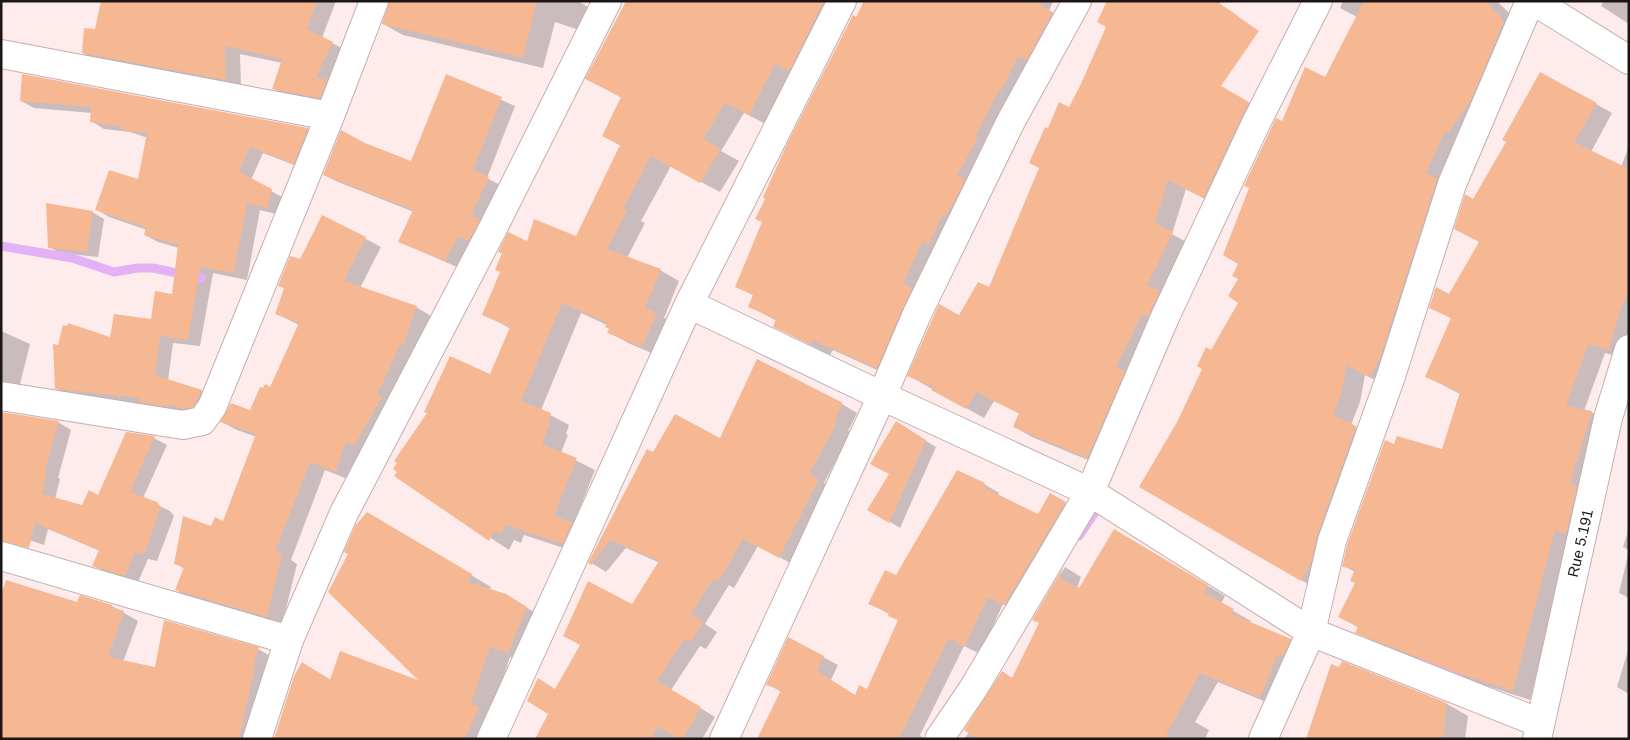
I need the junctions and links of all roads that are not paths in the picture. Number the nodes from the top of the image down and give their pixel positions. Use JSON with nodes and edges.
{"nodes":[{"id":1,"x":374,"y":1,"type":"edge"},
{"id":2,"x":607,"y":1,"type":"edge"},
{"id":3,"x":842,"y":1,"type":"edge"},
{"id":4,"x":1078,"y":1,"type":"edge"},
{"id":5,"x":1318,"y":1,"type":"edge"},
{"id":6,"x":1530,"y":1,"type":"edge"},
{"id":7,"x":1534,"y":1,"type":"edge"},
{"id":8,"x":1,"y":54,"type":"edge"},
{"id":9,"x":1629,"y":60,"type":"edge"},
{"id":10,"x":330,"y":116,"type":"junction"},
{"id":11,"x":689,"y":304,"type":"junction"},
{"id":12,"x":1629,"y":349,"type":"edge"},
{"id":13,"x":1,"y":396,"type":"edge"},
{"id":14,"x":882,"y":396,"type":"junction"},
{"id":15,"x":1090,"y":492,"type":"junction"},
{"id":16,"x":1,"y":556,"type":"edge"},
{"id":17,"x":1311,"y":632,"type":"junction"},
{"id":18,"x":289,"y":640,"type":"junction"},
{"id":19,"x":1539,"y":731,"type":"edge"},
{"id":20,"x":257,"y":739,"type":"edge"},
{"id":21,"x":490,"y":739,"type":"edge"},
{"id":22,"x":724,"y":739,"type":"edge"},
{"id":23,"x":939,"y":739,"type":"edge"},
{"id":24,"x":1263,"y":739,"type":"edge"}],
"edges":[{"from":1,"to":10,"type":"street"},
{"from":2,"to":18,"type":"street"},
{"from":3,"to":11,"type":"street"},
{"from":4,"to":14,"type":"street"},
{"from":5,"to":15,"type":"street"},
{"from":6,"to":17,"type":"street"},
{"from":7,"to":9,"type":"street"},
{"from":8,"to":10,"type":"street"},
{"from":10,"to":13,"type":"street"},
{"from":11,"to":14,"type":"street"},
{"from":11,"to":21,"type":"street"},
{"from":12,"to":19,"type":"street","name":"Rue 5.191"},
{"from":14,"to":15,"type":"street"},
{"from":14,"to":22,"type":"street"},
{"from":15,"to":17,"type":"street"},
{"from":15,"to":23,"type":"street"},
{"from":16,"to":18,"type":"street"},
{"from":17,"to":19,"type":"street"},
{"from":17,"to":24,"type":"street"},
{"from":18,"to":20,"type":"street"}]}
